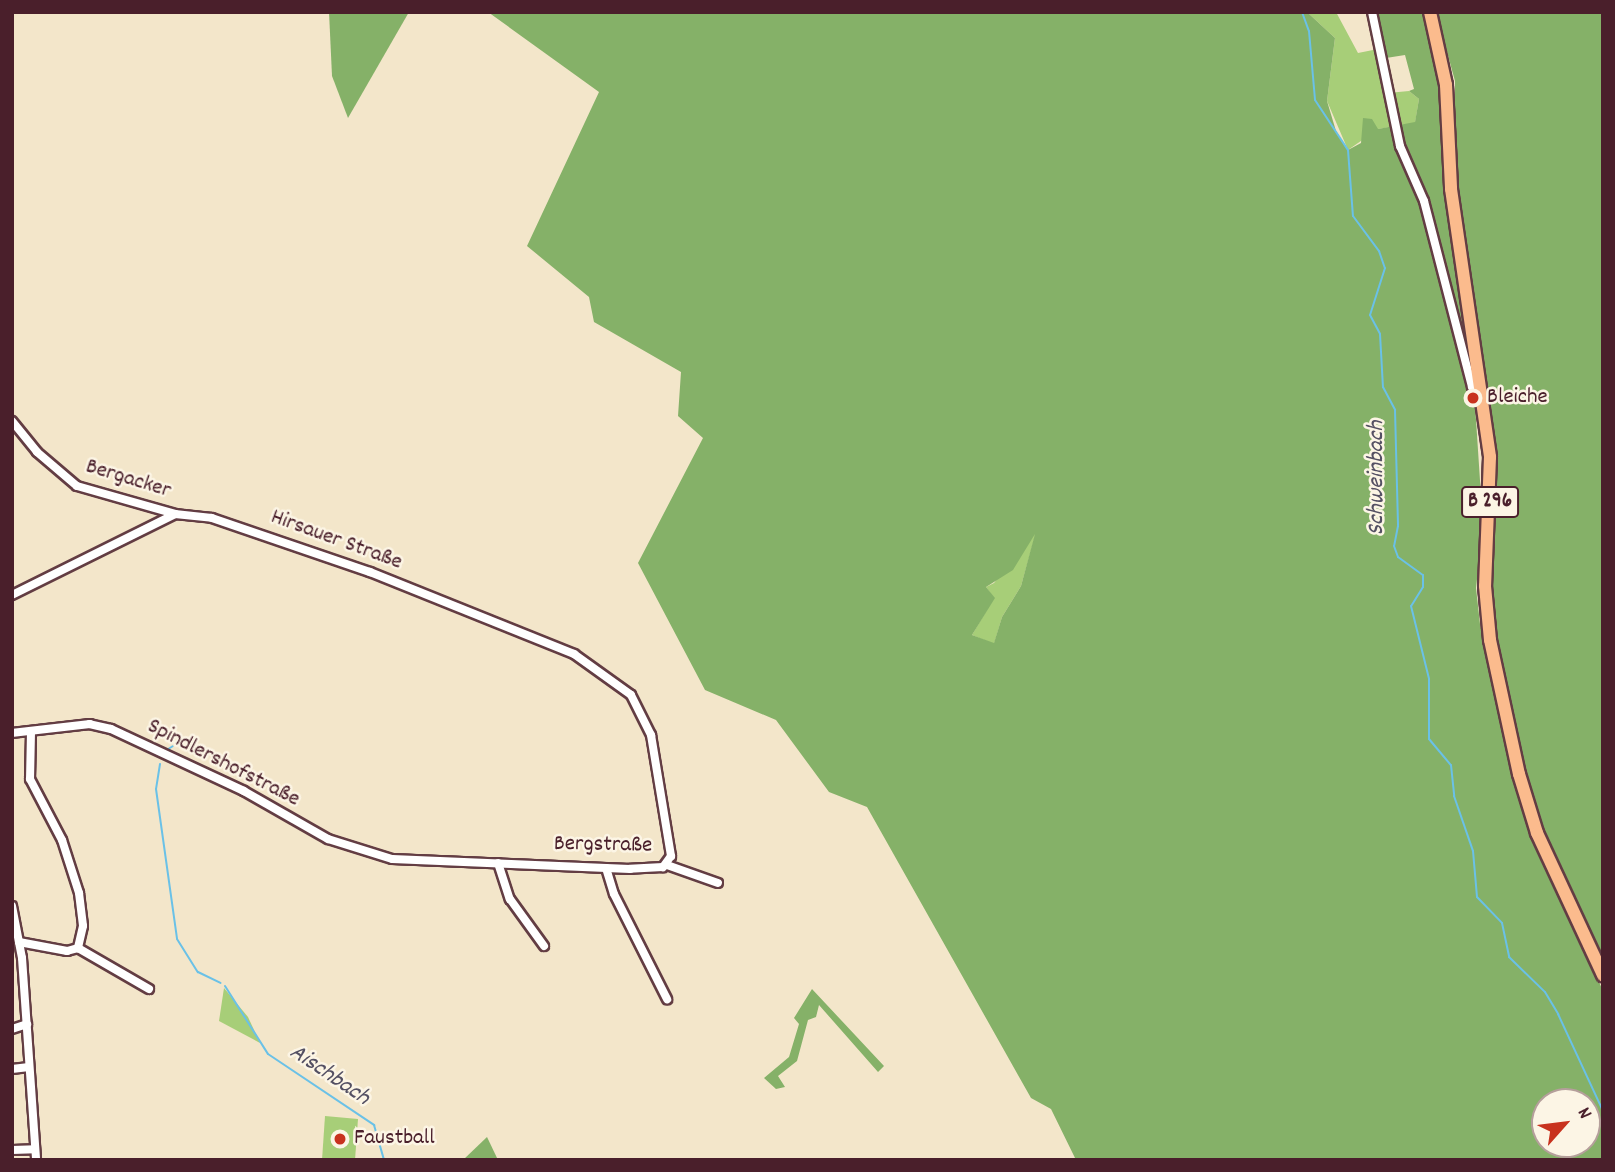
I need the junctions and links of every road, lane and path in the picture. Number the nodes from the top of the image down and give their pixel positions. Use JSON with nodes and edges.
{"nodes":[{"id":1,"x":1372,"y":12,"type":"edge"},
{"id":2,"x":1430,"y":12,"type":"edge"},
{"id":3,"x":1483,"y":395,"type":"junction"},
{"id":4,"x":12,"y":421,"type":"edge"},
{"id":5,"x":152,"y":506,"type":"junction"},
{"id":6,"x":175,"y":514,"type":"junction"},
{"id":7,"x":150,"y":523,"type":"junction"},
{"id":8,"x":12,"y":595,"type":"edge"},
{"id":9,"x":638,"y":703,"type":"joint"},
{"id":10,"x":12,"y":733,"type":"edge"},
{"id":11,"x":31,"y":733,"type":"junction"},
{"id":12,"x":413,"y":861,"type":"joint"},
{"id":13,"x":498,"y":863,"type":"junction"},
{"id":14,"x":667,"y":865,"type":"junction"},
{"id":15,"x":606,"y":868,"type":"junction"},
{"id":16,"x":718,"y":883,"type":"dead end"},
{"id":17,"x":12,"y":906,"type":"edge"},
{"id":18,"x":19,"y":942,"type":"junction"},
{"id":19,"x":544,"y":946,"type":"dead end"},
{"id":20,"x":78,"y":948,"type":"junction"},
{"id":21,"x":17,"y":958,"type":"edge"},
{"id":22,"x":1603,"y":975,"type":"edge"},
{"id":23,"x":149,"y":989,"type":"dead end"},
{"id":24,"x":667,"y":999,"type":"dead end"},
{"id":25,"x":27,"y":1024,"type":"junction"},
{"id":26,"x":12,"y":1029,"type":"edge"},
{"id":27,"x":29,"y":1067,"type":"junction"},
{"id":28,"x":12,"y":1069,"type":"edge"},
{"id":29,"x":36,"y":1149,"type":"junction"},
{"id":30,"x":12,"y":1150,"type":"edge"},
{"id":31,"x":36,"y":1160,"type":"edge"}],
"edges":[{"from":1,"to":3,"type":"street"},
{"from":2,"to":3,"type":"main road","number":"B 296"},
{"from":3,"to":22,"type":"main road","number":"B 296"},
{"from":4,"to":5,"type":"street","name":"Bergacker"},
{"from":5,"to":6,"type":"street","name":"Bergacker"},
{"from":5,"to":7,"type":"street"},
{"from":6,"to":7,"type":"street","name":"Hirsauer Straße"},
{"from":6,"to":9,"type":"street","name":"Hirsauer Straße"},
{"from":7,"to":8,"type":"street","name":"Hirsauer Straße"},
{"from":9,"to":14,"type":"street","name":"Bergstraße"},
{"from":10,"to":11,"type":"street","name":"Spindlershofstraße"},
{"from":11,"to":12,"type":"street","name":"Spindlershofstraße"},
{"from":11,"to":20,"type":"street"},
{"from":12,"to":13,"type":"street","name":"Bergstraße"},
{"from":13,"to":15,"type":"street","name":"Bergstraße"},
{"from":13,"to":19,"type":"street"},
{"from":14,"to":15,"type":"street","name":"Bergstraße"},
{"from":14,"to":16,"type":"street"},
{"from":15,"to":24,"type":"street"},
{"from":17,"to":18,"type":"street"},
{"from":18,"to":20,"type":"street"},
{"from":18,"to":21,"type":"street"},
{"from":20,"to":23,"type":"street"},
{"from":21,"to":25,"type":"street"},
{"from":25,"to":26,"type":"street"},
{"from":25,"to":27,"type":"street"},
{"from":27,"to":28,"type":"street"},
{"from":27,"to":29,"type":"street"},
{"from":29,"to":30,"type":"street"},
{"from":29,"to":31,"type":"street"}]}
